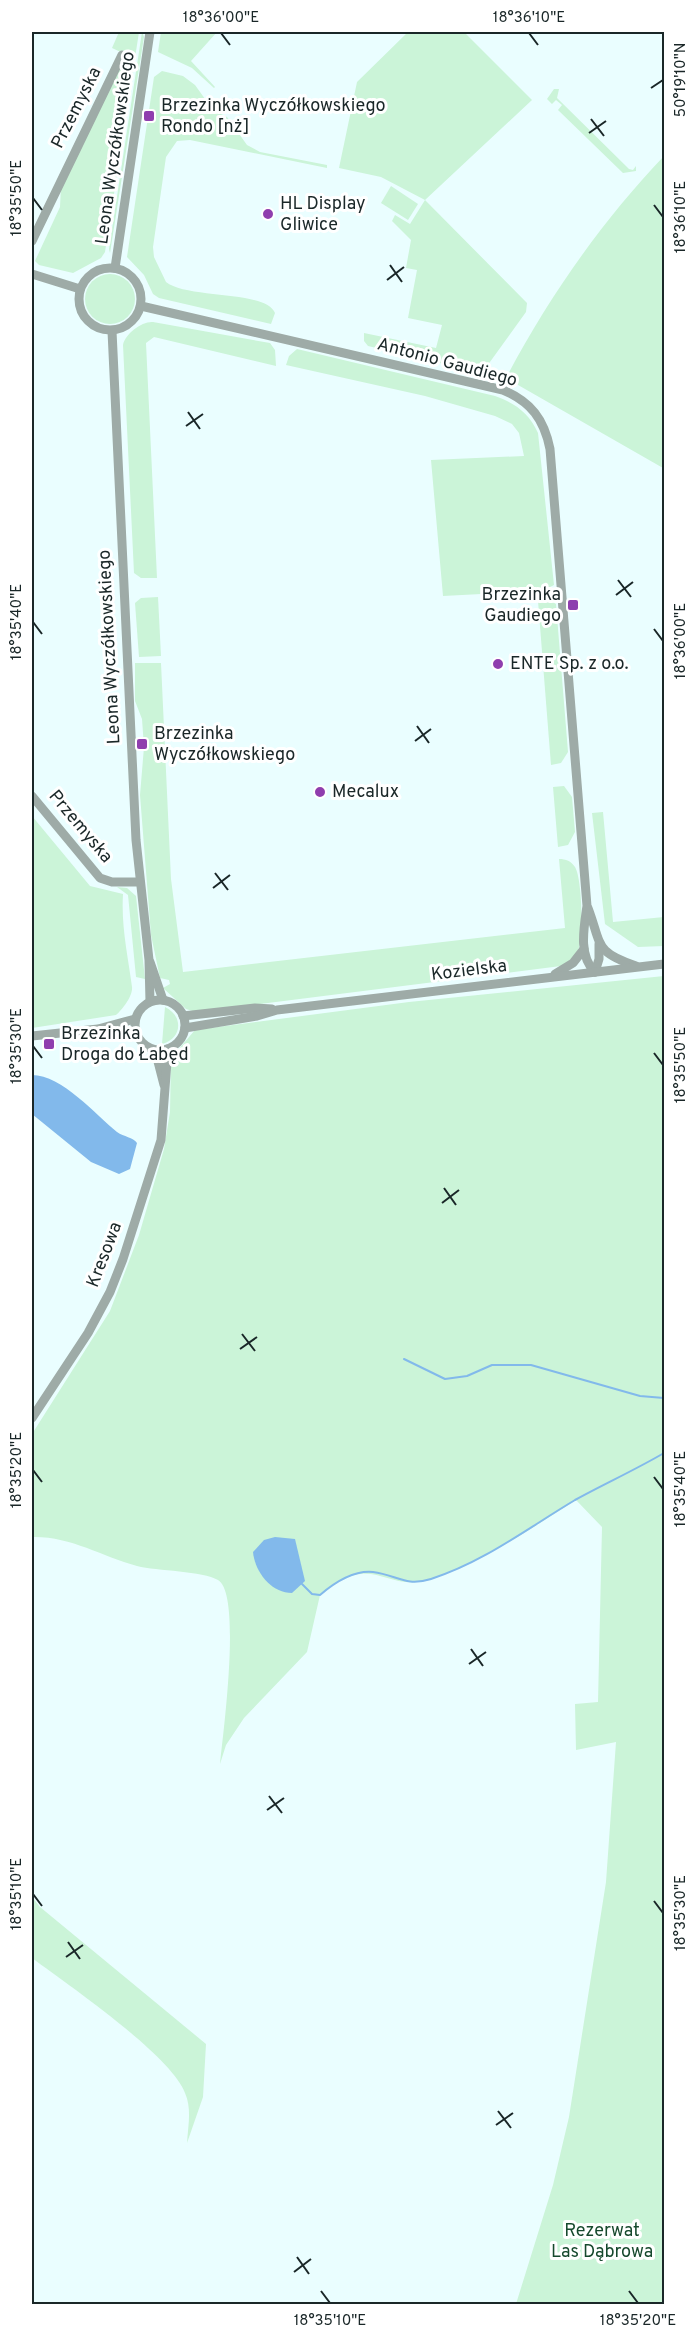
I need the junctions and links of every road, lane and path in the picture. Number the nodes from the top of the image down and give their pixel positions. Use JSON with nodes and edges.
{"nodes":[{"id":1,"x":150,"y":32,"type":"edge"},
{"id":2,"x":122,"y":55,"type":"dead end"},
{"id":3,"x":32,"y":241,"type":"edge"},
{"id":4,"x":115,"y":268,"type":"junction"},
{"id":5,"x":32,"y":274,"type":"edge"},
{"id":6,"x":80,"y":289,"type":"junction"},
{"id":7,"x":141,"y":306,"type":"junction"},
{"id":8,"x":112,"y":331,"type":"junction"},
{"id":9,"x":32,"y":796,"type":"edge"},
{"id":10,"x":140,"y":882,"type":"junction"},
{"id":11,"x":588,"y":906,"type":"junction"},
{"id":12,"x":599,"y":944,"type":"junction"},
{"id":13,"x":584,"y":949,"type":"junction"},
{"id":14,"x":150,"y":960,"type":"junction"},
{"id":15,"x":664,"y":964,"type":"edge"},
{"id":16,"x":638,"y":967,"type":"junction"},
{"id":17,"x":595,"y":972,"type":"junction"},
{"id":18,"x":550,"y":977,"type":"junction"},
{"id":19,"x":163,"y":1000,"type":"junction"},
{"id":20,"x":150,"y":1002,"type":"junction"},
{"id":21,"x":277,"y":1010,"type":"junction"},
{"id":22,"x":183,"y":1016,"type":"junction"},
{"id":23,"x":135,"y":1019,"type":"junction"},
{"id":24,"x":185,"y":1028,"type":"junction"},
{"id":25,"x":98,"y":1029,"type":"junction"},
{"id":26,"x":136,"y":1033,"type":"junction"},
{"id":27,"x":32,"y":1036,"type":"edge"},
{"id":28,"x":168,"y":1049,"type":"junction"},
{"id":29,"x":155,"y":1050,"type":"junction"},
{"id":30,"x":165,"y":1087,"type":"junction"},
{"id":31,"x":32,"y":1418,"type":"edge"}],
"edges":[{"from":1,"to":4,"type":"street","name":"Leona Wyczółkowskiego"},
{"from":2,"to":3,"type":"street","name":"Przemyska"},
{"from":4,"to":6,"type":"street"},
{"from":4,"to":7,"type":"street"},
{"from":5,"to":6,"type":"street"},
{"from":6,"to":8,"type":"street"},
{"from":7,"to":8,"type":"street"},
{"from":7,"to":11,"type":"street","name":"Antonio Gaudiego"},
{"from":8,"to":10,"type":"street","name":"Leona Wyczółkowskiego"},
{"from":9,"to":10,"type":"street","name":"Przemyska"},
{"from":10,"to":14,"type":"street","name":"Leona Wyczółkowskiego"},
{"from":11,"to":12,"type":"street","name":"Antonio Gaudiego"},
{"from":11,"to":13,"type":"street","name":"Antonio Gaudiego"},
{"from":12,"to":16,"type":"street"},
{"from":12,"to":17,"type":"street","name":"Antonio Gaudiego"},
{"from":13,"to":17,"type":"street"},
{"from":13,"to":18,"type":"street"},
{"from":14,"to":19,"type":"street","name":"Leona Wyczółkowskiego"},
{"from":14,"to":20,"type":"street","name":"Leona Wyczółkowskiego"},
{"from":15,"to":16,"type":"street","name":"Kozielska"},
{"from":16,"to":17,"type":"street","name":"Kozielska"},
{"from":17,"to":18,"type":"street","name":"Kozielska"},
{"from":18,"to":21,"type":"street","name":"Kozielska"},
{"from":19,"to":20,"type":"street"},
{"from":19,"to":22,"type":"street"},
{"from":20,"to":23,"type":"street"},
{"from":21,"to":22,"type":"street","name":"Kozielska"},
{"from":21,"to":24,"type":"street","name":"Kozielska"},
{"from":22,"to":24,"type":"street"},
{"from":23,"to":25,"type":"street"},
{"from":23,"to":26,"type":"street"},
{"from":24,"to":28,"type":"street"},
{"from":25,"to":26,"type":"street"},
{"from":25,"to":27,"type":"street"},
{"from":26,"to":29,"type":"street"},
{"from":28,"to":29,"type":"street"},
{"from":28,"to":30,"type":"street","name":"Kresowa"},
{"from":29,"to":30,"type":"street","name":"Kresowa"},
{"from":30,"to":31,"type":"street","name":"Kresowa"}]}
